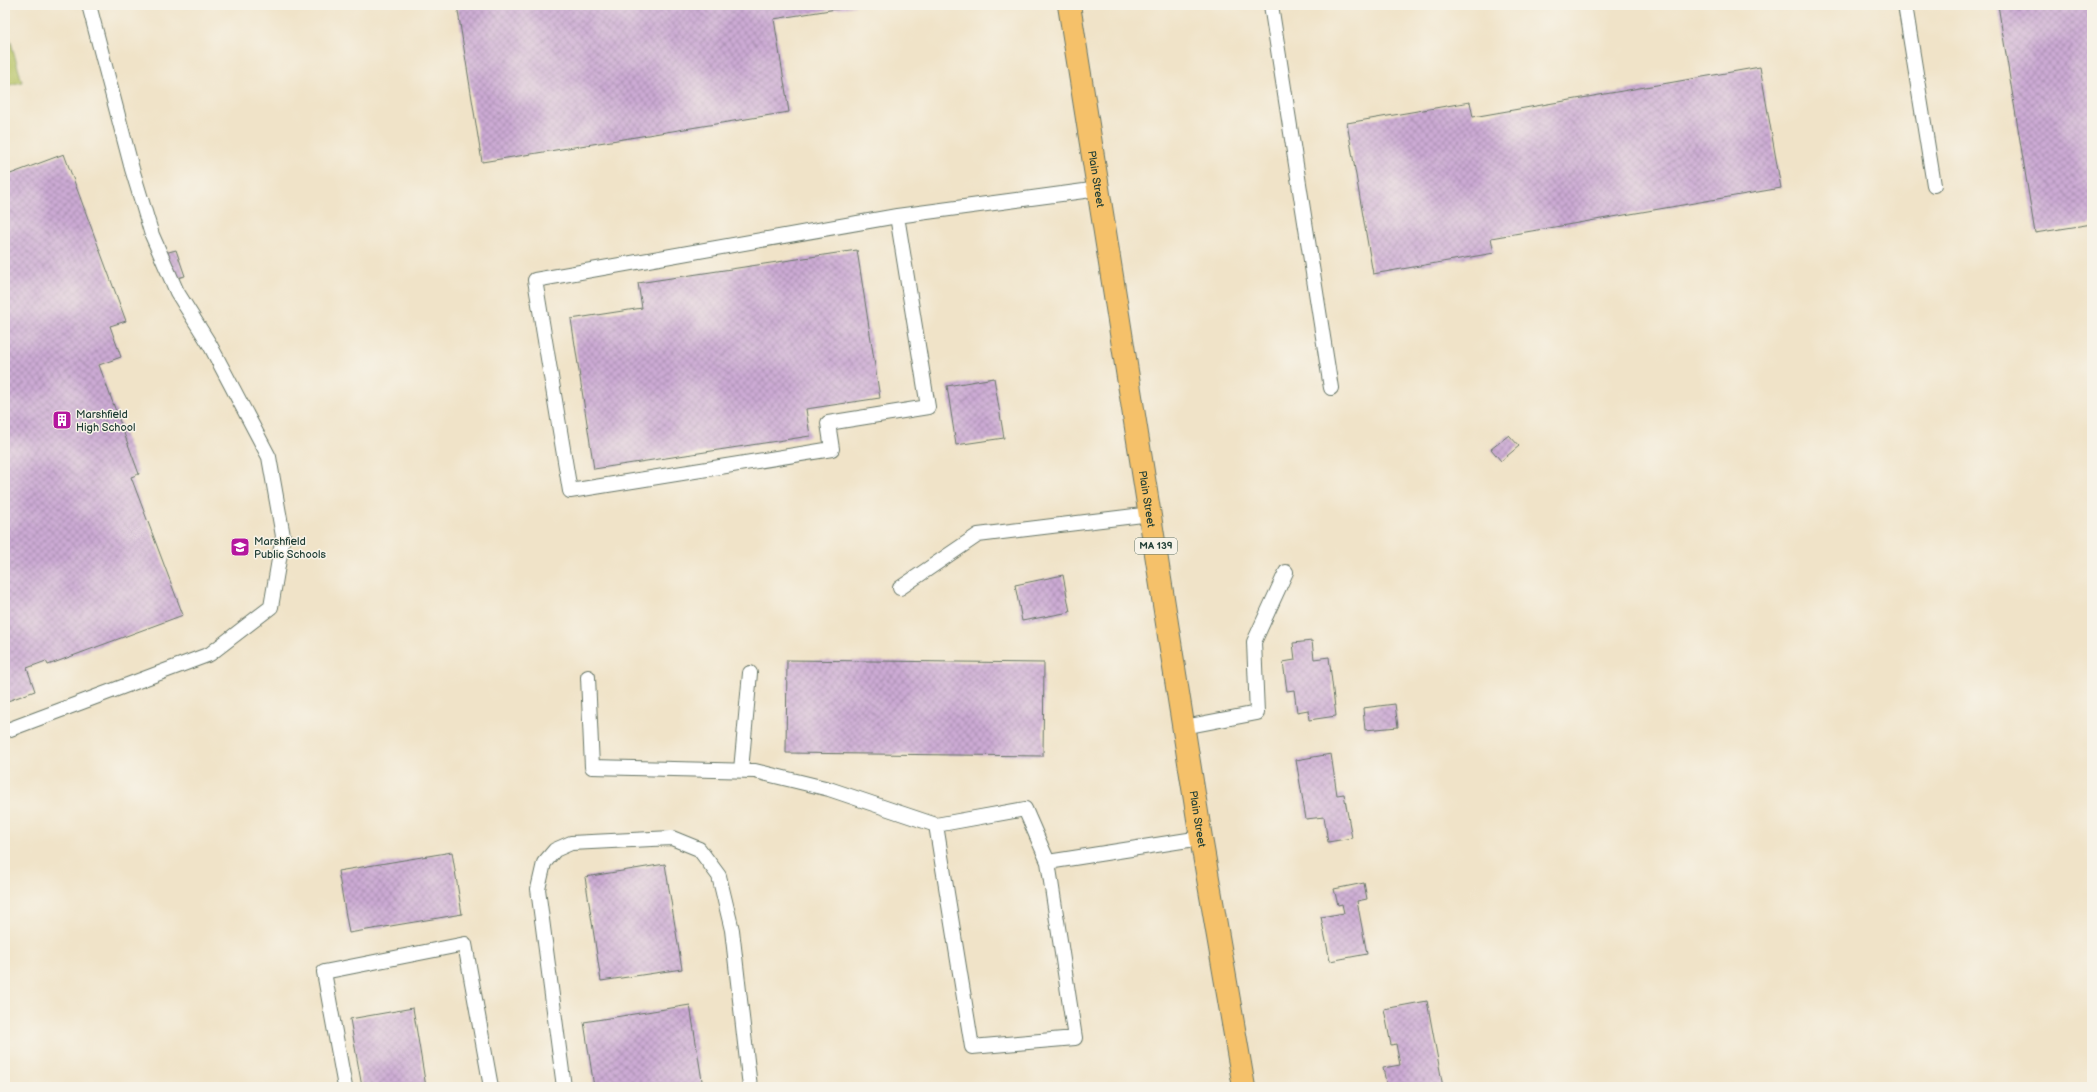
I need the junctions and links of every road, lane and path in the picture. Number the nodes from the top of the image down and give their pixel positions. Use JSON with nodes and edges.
{"nodes":[{"id":1,"x":89,"y":5,"type":"edge"},
{"id":2,"x":1069,"y":5,"type":"edge"},
{"id":3,"x":1271,"y":5,"type":"edge"},
{"id":4,"x":1905,"y":5,"type":"edge"},
{"id":5,"x":1934,"y":185,"type":"dead end"},
{"id":6,"x":1099,"y":189,"type":"junction"},
{"id":7,"x":897,"y":216,"type":"junction"},
{"id":8,"x":1331,"y":388,"type":"dead end"},
{"id":9,"x":1151,"y":514,"type":"junction"},
{"id":10,"x":1286,"y":572,"type":"dead end"},
{"id":11,"x":900,"y":588,"type":"dead end"},
{"id":12,"x":750,"y":673,"type":"dead end"},
{"id":13,"x":588,"y":677,"type":"dead end"},
{"id":14,"x":1184,"y":727,"type":"junction"},
{"id":15,"x":5,"y":731,"type":"edge"},
{"id":16,"x":741,"y":770,"type":"junction"},
{"id":17,"x":936,"y":825,"type":"junction"},
{"id":18,"x":1201,"y":838,"type":"junction"},
{"id":19,"x":1048,"y":862,"type":"junction"},
{"id":20,"x":345,"y":1087,"type":"edge"},
{"id":21,"x":491,"y":1087,"type":"edge"},
{"id":22,"x":564,"y":1087,"type":"edge"},
{"id":23,"x":750,"y":1087,"type":"edge"},
{"id":24,"x":1244,"y":1087,"type":"edge"}],
"edges":[{"from":1,"to":15,"type":"lane"},
{"from":2,"to":6,"type":"main road","name":"Plain Street","number":"MA 139"},
{"from":3,"to":8,"type":"lane"},
{"from":4,"to":5,"type":"lane"},
{"from":6,"to":7,"type":"lane"},
{"from":6,"to":9,"type":"main road","name":"Plain Street","number":"MA 139"},
{"from":7,"to":7,"type":"lane"},
{"from":9,"to":11,"type":"lane"},
{"from":9,"to":14,"type":"main road","name":"Plain Street","number":"MA 139"},
{"from":10,"to":14,"type":"lane"},
{"from":12,"to":16,"type":"lane"},
{"from":13,"to":16,"type":"lane"},
{"from":14,"to":18,"type":"main road","name":"Plain Street","number":"MA 139"},
{"from":16,"to":17,"type":"lane"},
{"from":17,"to":19,"type":"lane"},
{"from":17,"to":19,"type":"lane"},
{"from":18,"to":19,"type":"lane"},
{"from":18,"to":24,"type":"main road","name":"Plain Street","number":"MA 139"},
{"from":20,"to":21,"type":"lane"},
{"from":22,"to":23,"type":"lane"}]}
